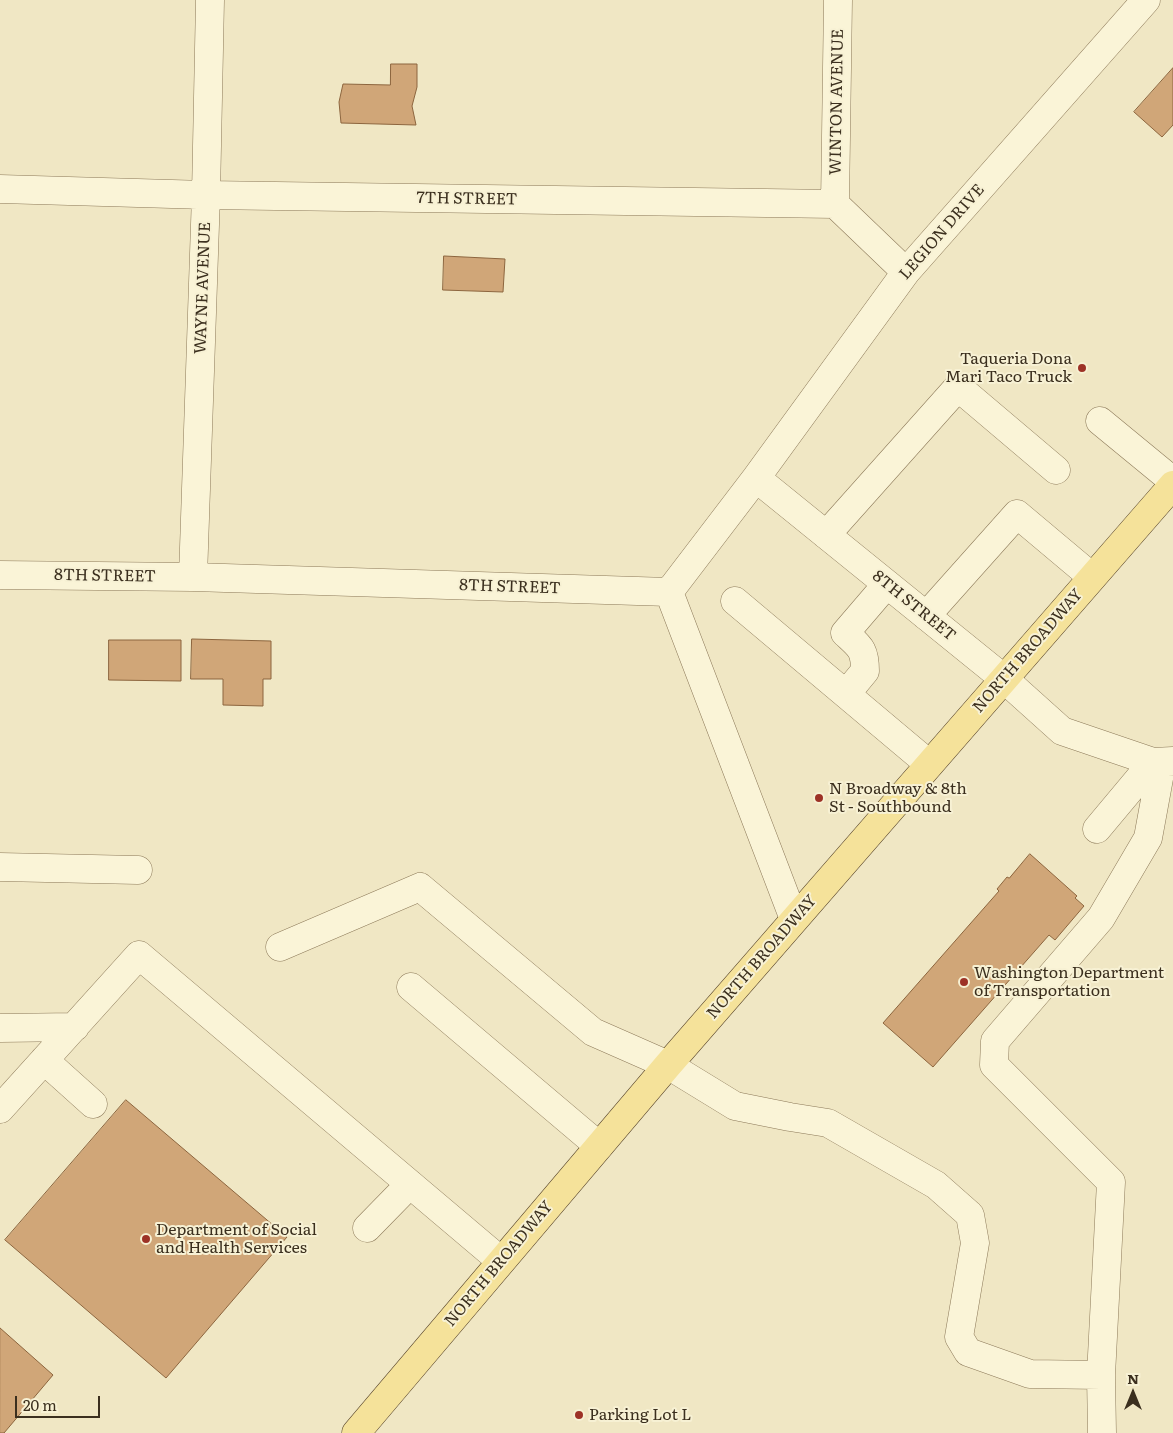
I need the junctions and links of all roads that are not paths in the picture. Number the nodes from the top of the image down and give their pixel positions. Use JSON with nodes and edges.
{"nodes":[{"id":1,"x":210,"y":0,"type":"edge"},
{"id":2,"x":838,"y":0,"type":"edge"},
{"id":3,"x":1146,"y":0,"type":"edge"},
{"id":4,"x":0,"y":189,"type":"edge"},
{"id":5,"x":206,"y":195,"type":"junction"},
{"id":6,"x":835,"y":204,"type":"junction"},
{"id":7,"x":906,"y":272,"type":"junction"},
{"id":8,"x":1100,"y":421,"type":"dead end"},
{"id":9,"x":1056,"y":470,"type":"dead end"},
{"id":10,"x":756,"y":478,"type":"junction"},
{"id":11,"x":1173,"y":483,"type":"edge"},
{"id":12,"x":826,"y":535,"type":"junction"},
{"id":13,"x":0,"y":574,"type":"edge"},
{"id":14,"x":193,"y":577,"type":"junction"},
{"id":15,"x":1092,"y":577,"type":"junction"},
{"id":16,"x":887,"y":584,"type":"junction"},
{"id":17,"x":669,"y":592,"type":"junction"},
{"id":18,"x":736,"y":601,"type":"dead end"},
{"id":19,"x":926,"y":616,"type":"junction"},
{"id":20,"x":1003,"y":678,"type":"junction"},
{"id":21,"x":846,"y":694,"type":"junction"},
{"id":22,"x":1163,"y":762,"type":"edge"},
{"id":23,"x":929,"y":764,"type":"junction"},
{"id":24,"x":1097,"y":829,"type":"dead end"},
{"id":25,"x":0,"y":867,"type":"edge"},
{"id":26,"x":138,"y":870,"type":"dead end"},
{"id":27,"x":794,"y":919,"type":"junction"},
{"id":28,"x":280,"y":947,"type":"dead end"},
{"id":29,"x":411,"y":987,"type":"dead end"},
{"id":30,"x":75,"y":1027,"type":"junction"},
{"id":31,"x":0,"y":1028,"type":"edge"},
{"id":32,"x":44,"y":1060,"type":"junction"},
{"id":33,"x":668,"y":1065,"type":"junction"},
{"id":34,"x":93,"y":1104,"type":"dead end"},
{"id":35,"x":0,"y":1109,"type":"edge"},
{"id":36,"x":599,"y":1146,"type":"junction"},
{"id":37,"x":410,"y":1184,"type":"junction"},
{"id":38,"x":367,"y":1228,"type":"dead end"},
{"id":39,"x":501,"y":1261,"type":"junction"},
{"id":40,"x":1101,"y":1375,"type":"junction"},
{"id":41,"x":356,"y":1433,"type":"edge"},
{"id":42,"x":1102,"y":1433,"type":"edge"}],
"edges":[{"from":1,"to":5,"type":"street","name":"WAYNE AVENUE"},
{"from":2,"to":6,"type":"street","name":"WINTON AVENUE"},
{"from":3,"to":7,"type":"street","name":"LEGION DRIVE"},
{"from":4,"to":5,"type":"street","name":"7TH STREET"},
{"from":5,"to":6,"type":"street","name":"7TH STREET"},
{"from":5,"to":14,"type":"street","name":"WAYNE AVENUE"},
{"from":6,"to":7,"type":"street"},
{"from":7,"to":10,"type":"street","name":"LEGION DRIVE"},
{"from":8,"to":11,"type":"street"},
{"from":9,"to":12,"type":"street"},
{"from":10,"to":12,"type":"street","name":"8TH STREET"},
{"from":10,"to":17,"type":"street","name":"LEGION DRIVE"},
{"from":11,"to":15,"type":"main road","name":"NORTH BROADWAY"},
{"from":12,"to":16,"type":"street","name":"8TH STREET"},
{"from":13,"to":14,"type":"street","name":"8TH STREET"},
{"from":14,"to":17,"type":"street","name":"8TH STREET"},
{"from":15,"to":19,"type":"street"},
{"from":15,"to":20,"type":"main road","name":"NORTH BROADWAY"},
{"from":16,"to":19,"type":"street","name":"8TH STREET"},
{"from":16,"to":21,"type":"street"},
{"from":17,"to":27,"type":"street"},
{"from":18,"to":21,"type":"street"},
{"from":19,"to":20,"type":"street","name":"8TH STREET"},
{"from":20,"to":22,"type":"street"},
{"from":20,"to":23,"type":"main road","name":"NORTH BROADWAY"},
{"from":21,"to":23,"type":"street"},
{"from":22,"to":24,"type":"street"},
{"from":22,"to":40,"type":"street"},
{"from":23,"to":27,"type":"main road","name":"NORTH BROADWAY"},
{"from":25,"to":26,"type":"street"},
{"from":27,"to":33,"type":"main road","name":"NORTH BROADWAY"},
{"from":28,"to":33,"type":"street"},
{"from":29,"to":36,"type":"street"},
{"from":30,"to":31,"type":"street"},
{"from":30,"to":32,"type":"street"},
{"from":30,"to":37,"type":"street"},
{"from":32,"to":34,"type":"street"},
{"from":32,"to":35,"type":"street"},
{"from":33,"to":36,"type":"main road","name":"NORTH BROADWAY"},
{"from":33,"to":40,"type":"street"},
{"from":36,"to":39,"type":"main road","name":"NORTH BROADWAY"},
{"from":37,"to":38,"type":"street"},
{"from":37,"to":39,"type":"street"},
{"from":39,"to":41,"type":"main road","name":"NORTH BROADWAY"},
{"from":40,"to":42,"type":"street"}]}
